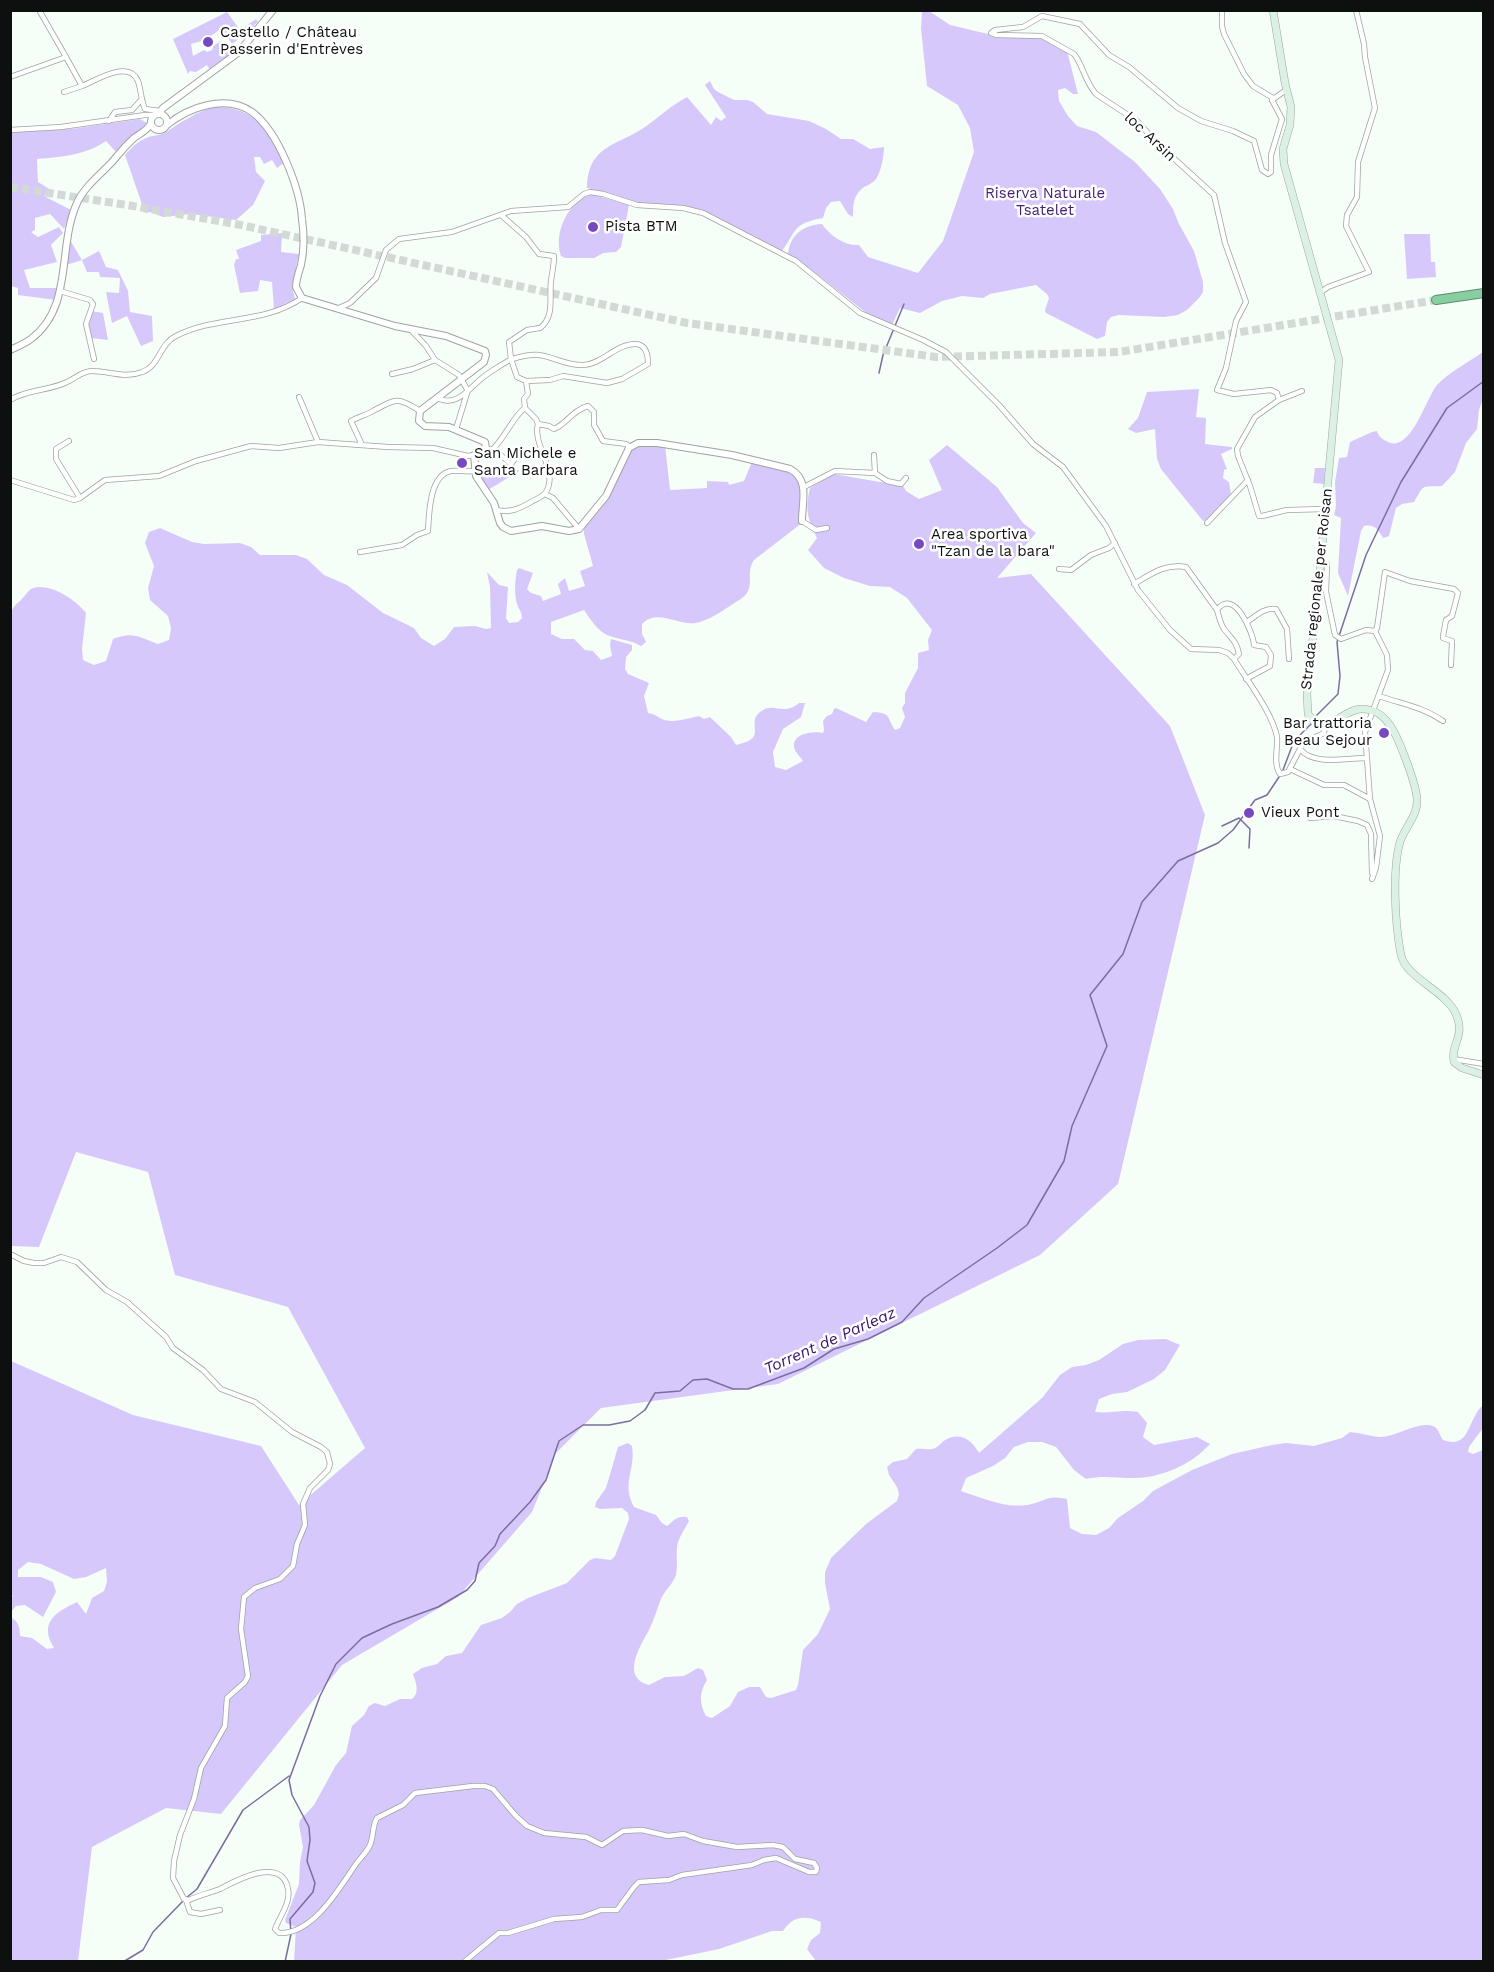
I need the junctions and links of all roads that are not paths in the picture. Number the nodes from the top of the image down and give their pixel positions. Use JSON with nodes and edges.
{"nodes":[{"id":1,"x":39,"y":10,"type":"edge"},
{"id":2,"x":273,"y":10,"type":"edge"},
{"id":3,"x":1222,"y":10,"type":"edge"},
{"id":4,"x":1274,"y":10,"type":"edge"},
{"id":5,"x":1356,"y":10,"type":"edge"},
{"id":6,"x":66,"y":57,"type":"junction"},
{"id":7,"x":10,"y":77,"type":"edge"},
{"id":8,"x":82,"y":86,"type":"junction"},
{"id":9,"x":1286,"y":90,"type":"junction"},
{"id":10,"x":64,"y":92,"type":"dead end"},
{"id":11,"x":1273,"y":98,"type":"junction"},
{"id":12,"x":141,"y":100,"type":"junction"},
{"id":13,"x":159,"y":118,"type":"junction"},
{"id":14,"x":109,"y":121,"type":"junction"},
{"id":15,"x":10,"y":130,"type":"edge"},
{"id":16,"x":157,"y":130,"type":"junction"},
{"id":17,"x":141,"y":134,"type":"junction"},
{"id":18,"x":501,"y":215,"type":"junction"},
{"id":19,"x":60,"y":291,"type":"junction"},
{"id":20,"x":1321,"y":292,"type":"junction"},
{"id":21,"x":1483,"y":293,"type":"edge"},
{"id":22,"x":303,"y":298,"type":"junction"},
{"id":23,"x":1436,"y":300,"type":"tunnel mouth"},
{"id":24,"x":339,"y":308,"type":"junction"},
{"id":25,"x":411,"y":330,"type":"junction"},
{"id":26,"x":12,"y":348,"type":"edge"},
{"id":27,"x":94,"y":359,"type":"dead end"},
{"id":28,"x":511,"y":359,"type":"junction"},
{"id":29,"x":435,"y":360,"type":"junction"},
{"id":30,"x":392,"y":374,"type":"dead end"},
{"id":31,"x":462,"y":379,"type":"junction"},
{"id":32,"x":526,"y":381,"type":"junction"},
{"id":33,"x":468,"y":391,"type":"junction"},
{"id":34,"x":1302,"y":391,"type":"dead end"},
{"id":35,"x":299,"y":397,"type":"dead end"},
{"id":36,"x":438,"y":398,"type":"junction"},
{"id":37,"x":10,"y":400,"type":"edge"},
{"id":38,"x":1279,"y":400,"type":"junction"},
{"id":39,"x":525,"y":408,"type":"junction"},
{"id":40,"x":420,"y":411,"type":"junction"},
{"id":41,"x":538,"y":424,"type":"junction"},
{"id":42,"x":456,"y":429,"type":"junction"},
{"id":43,"x":69,"y":441,"type":"dead end"},
{"id":44,"x":318,"y":442,"type":"junction"},
{"id":45,"x":362,"y":445,"type":"junction"},
{"id":46,"x":630,"y":447,"type":"junction"},
{"id":47,"x":489,"y":449,"type":"junction"},
{"id":48,"x":521,"y":450,"type":"dead end"},
{"id":49,"x":474,"y":455,"type":"junction"},
{"id":50,"x":874,"y":455,"type":"dead end"},
{"id":51,"x":475,"y":471,"type":"junction"},
{"id":52,"x":875,"y":473,"type":"junction"},
{"id":53,"x":906,"y":478,"type":"dead end"},
{"id":54,"x":10,"y":480,"type":"edge"},
{"id":55,"x":1248,"y":480,"type":"junction"},
{"id":56,"x":804,"y":487,"type":"junction"},
{"id":57,"x":545,"y":494,"type":"junction"},
{"id":58,"x":80,"y":498,"type":"junction"},
{"id":59,"x":1325,"y":509,"type":"junction"},
{"id":60,"x":496,"y":510,"type":"junction"},
{"id":61,"x":802,"y":521,"type":"joint"},
{"id":62,"x":1207,"y":523,"type":"dead end"},
{"id":63,"x":826,"y":528,"type":"dead end"},
{"id":64,"x":579,"y":529,"type":"junction"},
{"id":65,"x":1115,"y":543,"type":"junction"},
{"id":66,"x":360,"y":552,"type":"dead end"},
{"id":67,"x":1321,"y":562,"type":"junction"},
{"id":68,"x":1059,"y":569,"type":"dead end"},
{"id":69,"x":1133,"y":582,"type":"junction"},
{"id":70,"x":1217,"y":610,"type":"junction"},
{"id":71,"x":1247,"y":622,"type":"junction"},
{"id":72,"x":1375,"y":631,"type":"junction"},
{"id":73,"x":1234,"y":659,"type":"junction"},
{"id":74,"x":1289,"y":659,"type":"dead end"},
{"id":75,"x":1452,"y":665,"type":"dead end"},
{"id":76,"x":1246,"y":679,"type":"junction"},
{"id":77,"x":1379,"y":696,"type":"junction"},
{"id":78,"x":1374,"y":711,"type":"junction"},
{"id":79,"x":1443,"y":721,"type":"dead end"},
{"id":80,"x":1325,"y":726,"type":"junction"},
{"id":81,"x":1300,"y":749,"type":"junction"},
{"id":82,"x":1366,"y":758,"type":"junction"},
{"id":83,"x":1290,"y":769,"type":"junction"},
{"id":84,"x":1370,"y":799,"type":"junction"},
{"id":85,"x":1310,"y":818,"type":"dead end"},
{"id":86,"x":1453,"y":1059,"type":"junction"},
{"id":87,"x":1484,"y":1064,"type":"edge"},
{"id":88,"x":1484,"y":1075,"type":"edge"},
{"id":89,"x":10,"y":1254,"type":"edge"},
{"id":90,"x":186,"y":1900,"type":"junction"},
{"id":91,"x":220,"y":1910,"type":"dead end"},
{"id":92,"x":464,"y":1962,"type":"edge"}],
"edges":[{"from":1,"to":6,"type":"street"},
{"from":2,"to":13,"type":"street"},
{"from":3,"to":11,"type":"street"},
{"from":4,"to":9,"type":"main road","name":"Strada regionale per Roisan"},
{"from":5,"to":20,"type":"street"},
{"from":6,"to":7,"type":"street"},
{"from":6,"to":8,"type":"street"},
{"from":8,"to":10,"type":"street"},
{"from":8,"to":12,"type":"street"},
{"from":9,"to":11,"type":"street"},
{"from":9,"to":20,"type":"main road","name":"Strada regionale per Roisan"},
{"from":11,"to":38,"type":"street","name":"loc Arsin"},
{"from":12,"to":13,"type":"street"},
{"from":12,"to":14,"type":"street"},
{"from":13,"to":14,"type":"street"},
{"from":13,"to":16,"type":"street"},
{"from":13,"to":16,"type":"street"},
{"from":13,"to":17,"type":"street"},
{"from":13,"to":22,"type":"street"},
{"from":14,"to":15,"type":"street"},
{"from":16,"to":17,"type":"street"},
{"from":17,"to":19,"type":"street"},
{"from":18,"to":24,"type":"street"},
{"from":18,"to":28,"type":"street"},
{"from":18,"to":65,"type":"street"},
{"from":19,"to":26,"type":"street"},
{"from":19,"to":27,"type":"street"},
{"from":20,"to":59,"type":"main road","name":"Strada regionale per Roisan"},
{"from":21,"to":23,"type":"highway"},
{"from":22,"to":24,"type":"street"},
{"from":22,"to":37,"type":"street"},
{"from":24,"to":25,"type":"street"},
{"from":25,"to":29,"type":"street"},
{"from":25,"to":31,"type":"street"},
{"from":28,"to":32,"type":"street"},
{"from":28,"to":32,"type":"street"},
{"from":28,"to":33,"type":"street"},
{"from":29,"to":30,"type":"street"},
{"from":29,"to":31,"type":"street"},
{"from":31,"to":33,"type":"street"},
{"from":31,"to":36,"type":"street"},
{"from":32,"to":39,"type":"street"},
{"from":33,"to":36,"type":"street"},
{"from":33,"to":42,"type":"street"},
{"from":34,"to":38,"type":"street"},
{"from":35,"to":44,"type":"street"},
{"from":36,"to":40,"type":"street"},
{"from":38,"to":55,"type":"street"},
{"from":39,"to":41,"type":"street"},
{"from":39,"to":47,"type":"street"},
{"from":40,"to":42,"type":"street"},
{"from":40,"to":45,"type":"street"},
{"from":41,"to":46,"type":"street"},
{"from":41,"to":57,"type":"street"},
{"from":42,"to":47,"type":"street"},
{"from":43,"to":58,"type":"street"},
{"from":44,"to":45,"type":"street"},
{"from":44,"to":58,"type":"street"},
{"from":45,"to":49,"type":"street"},
{"from":46,"to":56,"type":"street"},
{"from":46,"to":64,"type":"street"},
{"from":47,"to":48,"type":"street"},
{"from":47,"to":49,"type":"street"},
{"from":49,"to":51,"type":"street"},
{"from":50,"to":52,"type":"street"},
{"from":51,"to":60,"type":"street"},
{"from":51,"to":66,"type":"street"},
{"from":52,"to":53,"type":"street"},
{"from":52,"to":56,"type":"street"},
{"from":54,"to":58,"type":"street"},
{"from":55,"to":59,"type":"street"},
{"from":55,"to":62,"type":"street"},
{"from":56,"to":61,"type":"street"},
{"from":57,"to":60,"type":"street"},
{"from":57,"to":64,"type":"street"},
{"from":59,"to":67,"type":"main road","name":"Strada regionale per Roisan"},
{"from":60,"to":64,"type":"street"},
{"from":61,"to":63,"type":"street"},
{"from":65,"to":68,"type":"street"},
{"from":65,"to":69,"type":"street"},
{"from":67,"to":72,"type":"street"},
{"from":67,"to":80,"type":"main road","name":"Strada regionale per Roisan"},
{"from":69,"to":70,"type":"street"},
{"from":69,"to":73,"type":"street"},
{"from":70,"to":71,"type":"street"},
{"from":70,"to":73,"type":"street"},
{"from":71,"to":74,"type":"street"},
{"from":71,"to":76,"type":"street"},
{"from":72,"to":75,"type":"street"},
{"from":72,"to":77,"type":"street"},
{"from":73,"to":76,"type":"street"},
{"from":76,"to":83,"type":"street"},
{"from":77,"to":78,"type":"street"},
{"from":77,"to":79,"type":"street"},
{"from":78,"to":80,"type":"main road"},
{"from":78,"to":82,"type":"street"},
{"from":78,"to":86,"type":"main road"},
{"from":80,"to":81,"type":"street"},
{"from":81,"to":82,"type":"street"},
{"from":81,"to":83,"type":"street"},
{"from":82,"to":84,"type":"street"},
{"from":83,"to":84,"type":"street"},
{"from":84,"to":85,"type":"street"},
{"from":86,"to":87,"type":"street"},
{"from":86,"to":88,"type":"main road"},
{"from":89,"to":90,"type":"street"},
{"from":90,"to":91,"type":"street"},
{"from":90,"to":92,"type":"street"}]}
